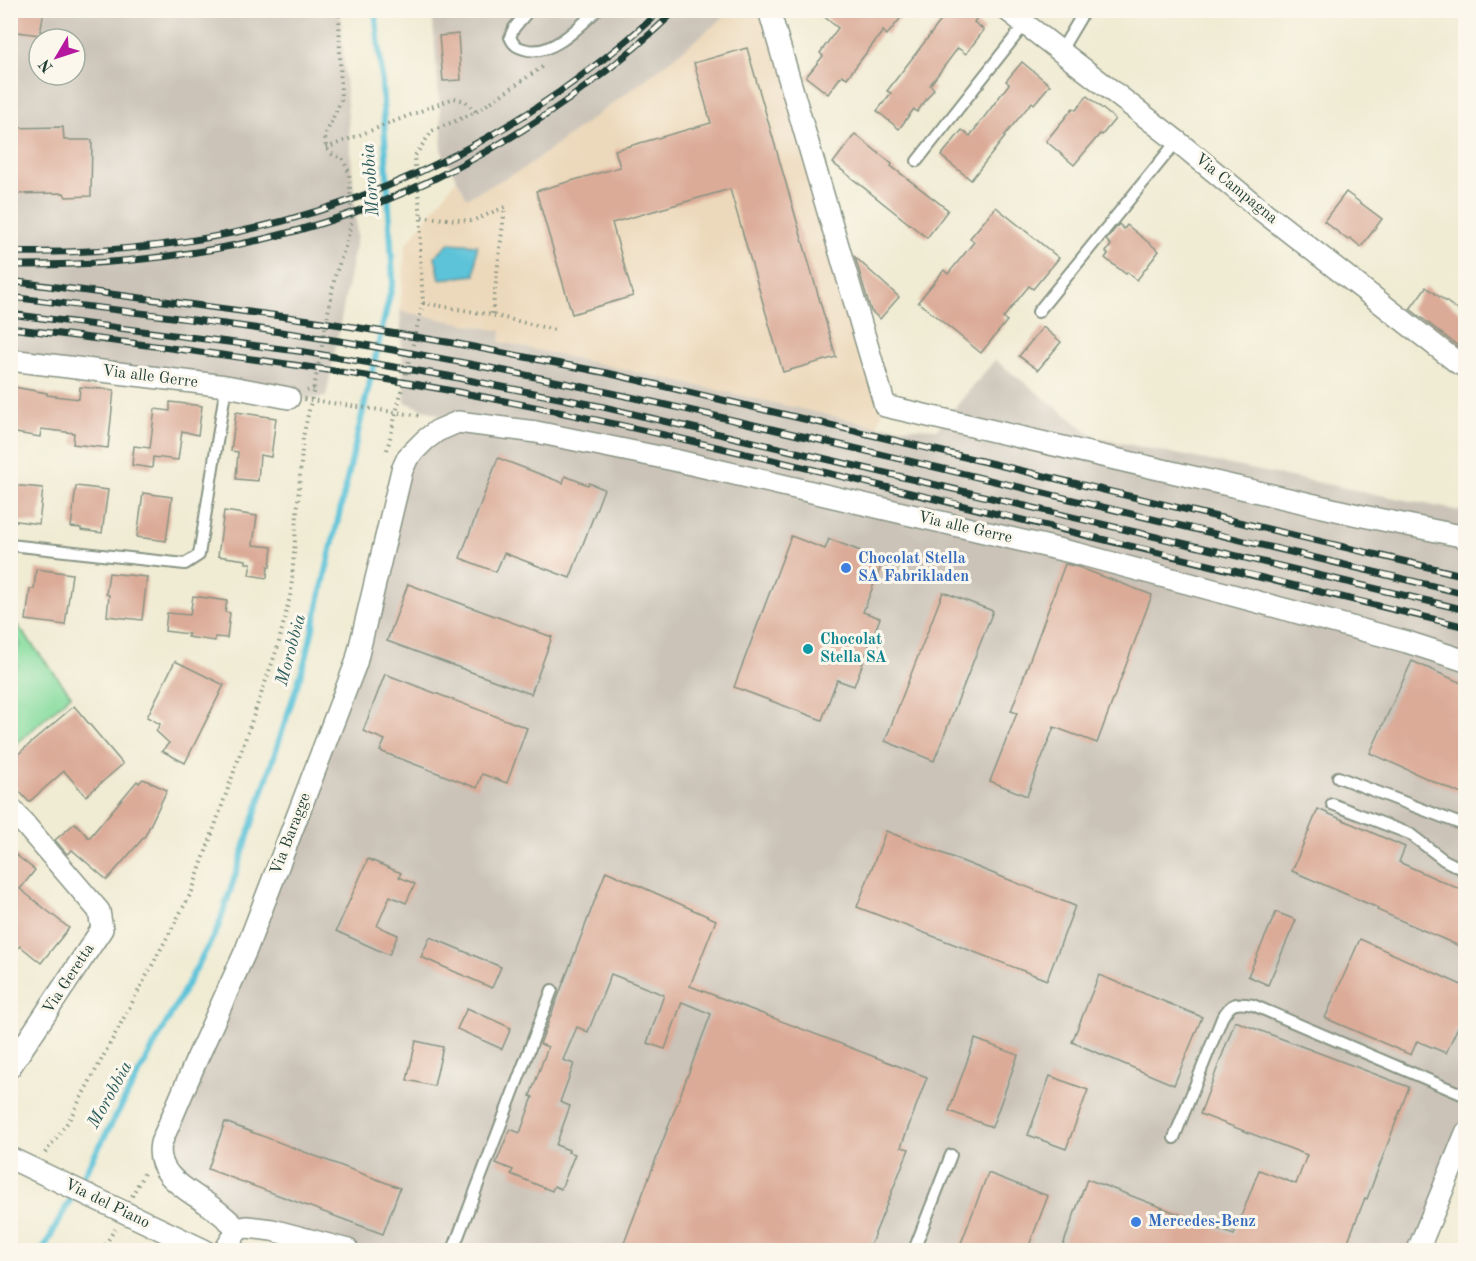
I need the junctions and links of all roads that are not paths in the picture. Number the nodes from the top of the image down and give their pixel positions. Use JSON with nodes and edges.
{"nodes":[{"id":1,"x":529,"y":10,"type":"edge"},
{"id":2,"x":597,"y":10,"type":"edge"},
{"id":3,"x":769,"y":10,"type":"edge"},
{"id":4,"x":1007,"y":10,"type":"edge"},
{"id":5,"x":1085,"y":10,"type":"edge"},
{"id":6,"x":1025,"y":24,"type":"junction"},
{"id":7,"x":1060,"y":52,"type":"junction"},
{"id":8,"x":1177,"y":141,"type":"junction"},
{"id":9,"x":917,"y":161,"type":"dead end"},
{"id":10,"x":1038,"y":312,"type":"dead end"},
{"id":11,"x":10,"y":360,"type":"edge"},
{"id":12,"x":1466,"y":368,"type":"edge"},
{"id":13,"x":226,"y":386,"type":"junction"},
{"id":14,"x":297,"y":398,"type":"road end"},
{"id":15,"x":458,"y":422,"type":"joint"},
{"id":16,"x":1466,"y":537,"type":"edge"},
{"id":17,"x":10,"y":545,"type":"edge"},
{"id":18,"x":1466,"y":661,"type":"edge"},
{"id":19,"x":1338,"y":777,"type":"dead end"},
{"id":20,"x":1332,"y":804,"type":"dead end"},
{"id":21,"x":10,"y":807,"type":"edge"},
{"id":22,"x":1466,"y":826,"type":"edge"},
{"id":23,"x":1466,"y":871,"type":"edge"},
{"id":24,"x":552,"y":990,"type":"dead end"},
{"id":25,"x":10,"y":1066,"type":"edge"},
{"id":26,"x":1466,"y":1096,"type":"edge"},
{"id":27,"x":1466,"y":1133,"type":"edge"},
{"id":28,"x":1174,"y":1137,"type":"dead end"},
{"id":29,"x":951,"y":1155,"type":"dead end"},
{"id":30,"x":10,"y":1158,"type":"edge"},
{"id":31,"x":238,"y":1229,"type":"junction"},
{"id":32,"x":204,"y":1251,"type":"edge"},
{"id":33,"x":225,"y":1251,"type":"edge"},
{"id":34,"x":348,"y":1251,"type":"edge"},
{"id":35,"x":453,"y":1251,"type":"edge"},
{"id":36,"x":914,"y":1251,"type":"edge"},
{"id":37,"x":1353,"y":1251,"type":"edge"},
{"id":38,"x":1359,"y":1251,"type":"edge"},
{"id":39,"x":1418,"y":1251,"type":"edge"}],
"edges":[{"from":1,"to":2,"type":"lane"},
{"from":3,"to":16,"type":"street"},
{"from":4,"to":6,"type":"street","name":"Via Campagna"},
{"from":5,"to":7,"type":"lane"},
{"from":6,"to":7,"type":"street","name":"Via Campagna"},
{"from":6,"to":9,"type":"lane"},
{"from":7,"to":8,"type":"street","name":"Via Campagna"},
{"from":8,"to":10,"type":"lane"},
{"from":8,"to":12,"type":"street","name":"Via Campagna"},
{"from":11,"to":13,"type":"street","name":"Via alle Gerre"},
{"from":13,"to":14,"type":"street","name":"Via alle Gerre"},
{"from":13,"to":17,"type":"lane"},
{"from":15,"to":18,"type":"street","name":"Via alle Gerre"},
{"from":15,"to":31,"type":"street","name":"Via Baragge"},
{"from":19,"to":22,"type":"lane"},
{"from":20,"to":23,"type":"lane"},
{"from":21,"to":25,"type":"street","name":"Via Geretta"},
{"from":24,"to":35,"type":"lane"},
{"from":26,"to":28,"type":"lane"},
{"from":27,"to":39,"type":"street"},
{"from":29,"to":36,"type":"lane"},
{"from":30,"to":32,"type":"street","name":"Via del Piano"},
{"from":31,"to":33,"type":"street"},
{"from":31,"to":34,"type":"street"},
{"from":37,"to":38,"type":"lane"}]}
